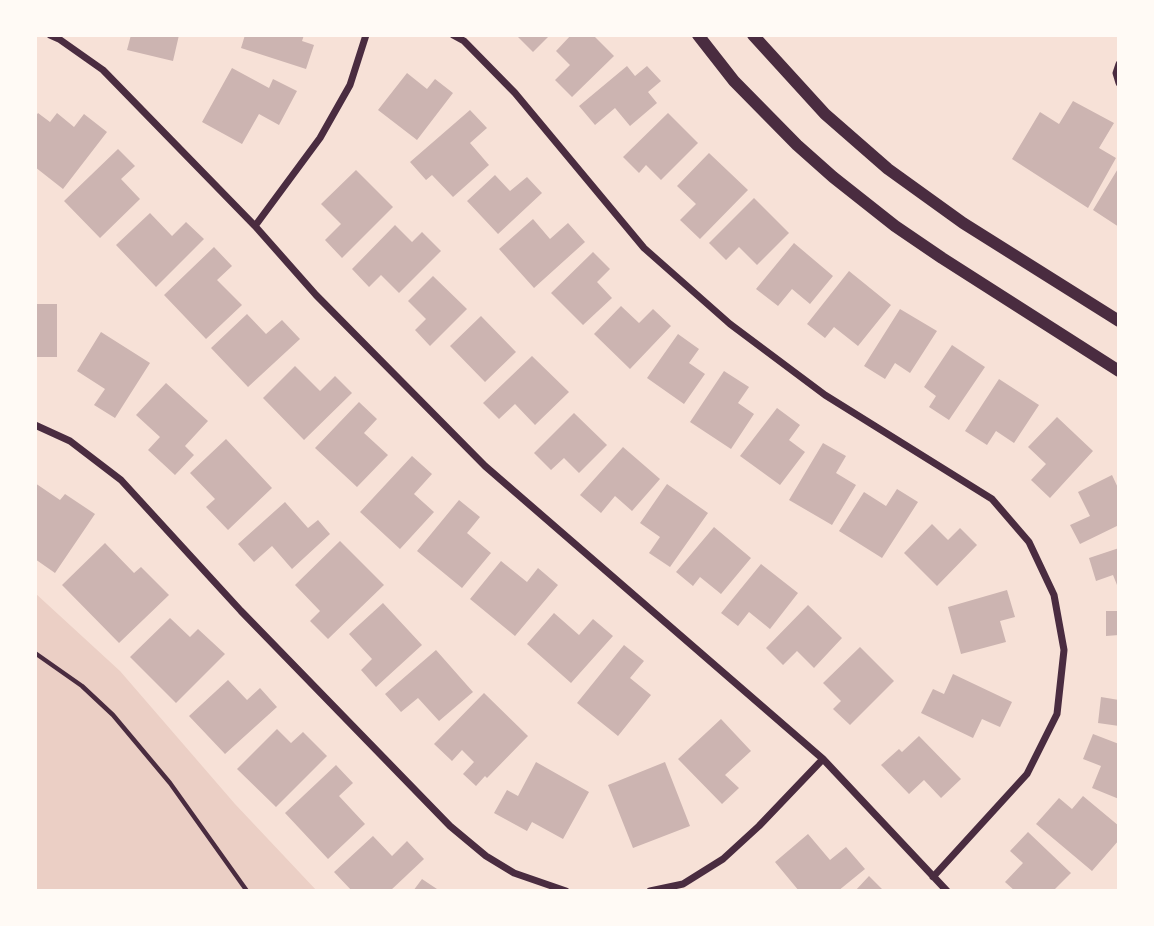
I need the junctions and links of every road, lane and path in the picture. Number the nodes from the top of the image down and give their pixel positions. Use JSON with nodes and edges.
{"nodes":[{"id":1,"x":50,"y":35,"type":"edge"},
{"id":2,"x":366,"y":35,"type":"edge"},
{"id":3,"x":453,"y":35,"type":"edge"},
{"id":4,"x":698,"y":35,"type":"edge"},
{"id":5,"x":752,"y":35,"type":"edge"},
{"id":6,"x":60,"y":37,"type":"edge"},
{"id":7,"x":1119,"y":64,"type":"edge"},
{"id":8,"x":1119,"y":83,"type":"edge"},
{"id":9,"x":255,"y":226,"type":"junction"},
{"id":10,"x":1119,"y":321,"type":"edge"},
{"id":11,"x":1119,"y":371,"type":"edge"},
{"id":12,"x":35,"y":425,"type":"edge"},
{"id":13,"x":35,"y":653,"type":"edge"},
{"id":14,"x":823,"y":758,"type":"junction"},
{"id":15,"x":933,"y":877,"type":"junction"},
{"id":16,"x":247,"y":891,"type":"edge"},
{"id":17,"x":566,"y":891,"type":"edge"},
{"id":18,"x":650,"y":891,"type":"edge"},
{"id":19,"x":947,"y":891,"type":"edge"}],
"edges":[{"from":1,"to":6,"type":"street"},
{"from":2,"to":9,"type":"street"},
{"from":3,"to":15,"type":"street"},
{"from":4,"to":11,"type":"street"},
{"from":5,"to":10,"type":"street"},
{"from":6,"to":9,"type":"street"},
{"from":7,"to":8,"type":"street"},
{"from":9,"to":14,"type":"street"},
{"from":12,"to":17,"type":"street"},
{"from":13,"to":16,"type":"path"},
{"from":14,"to":15,"type":"street"},
{"from":14,"to":18,"type":"street"},
{"from":15,"to":19,"type":"street"}]}
